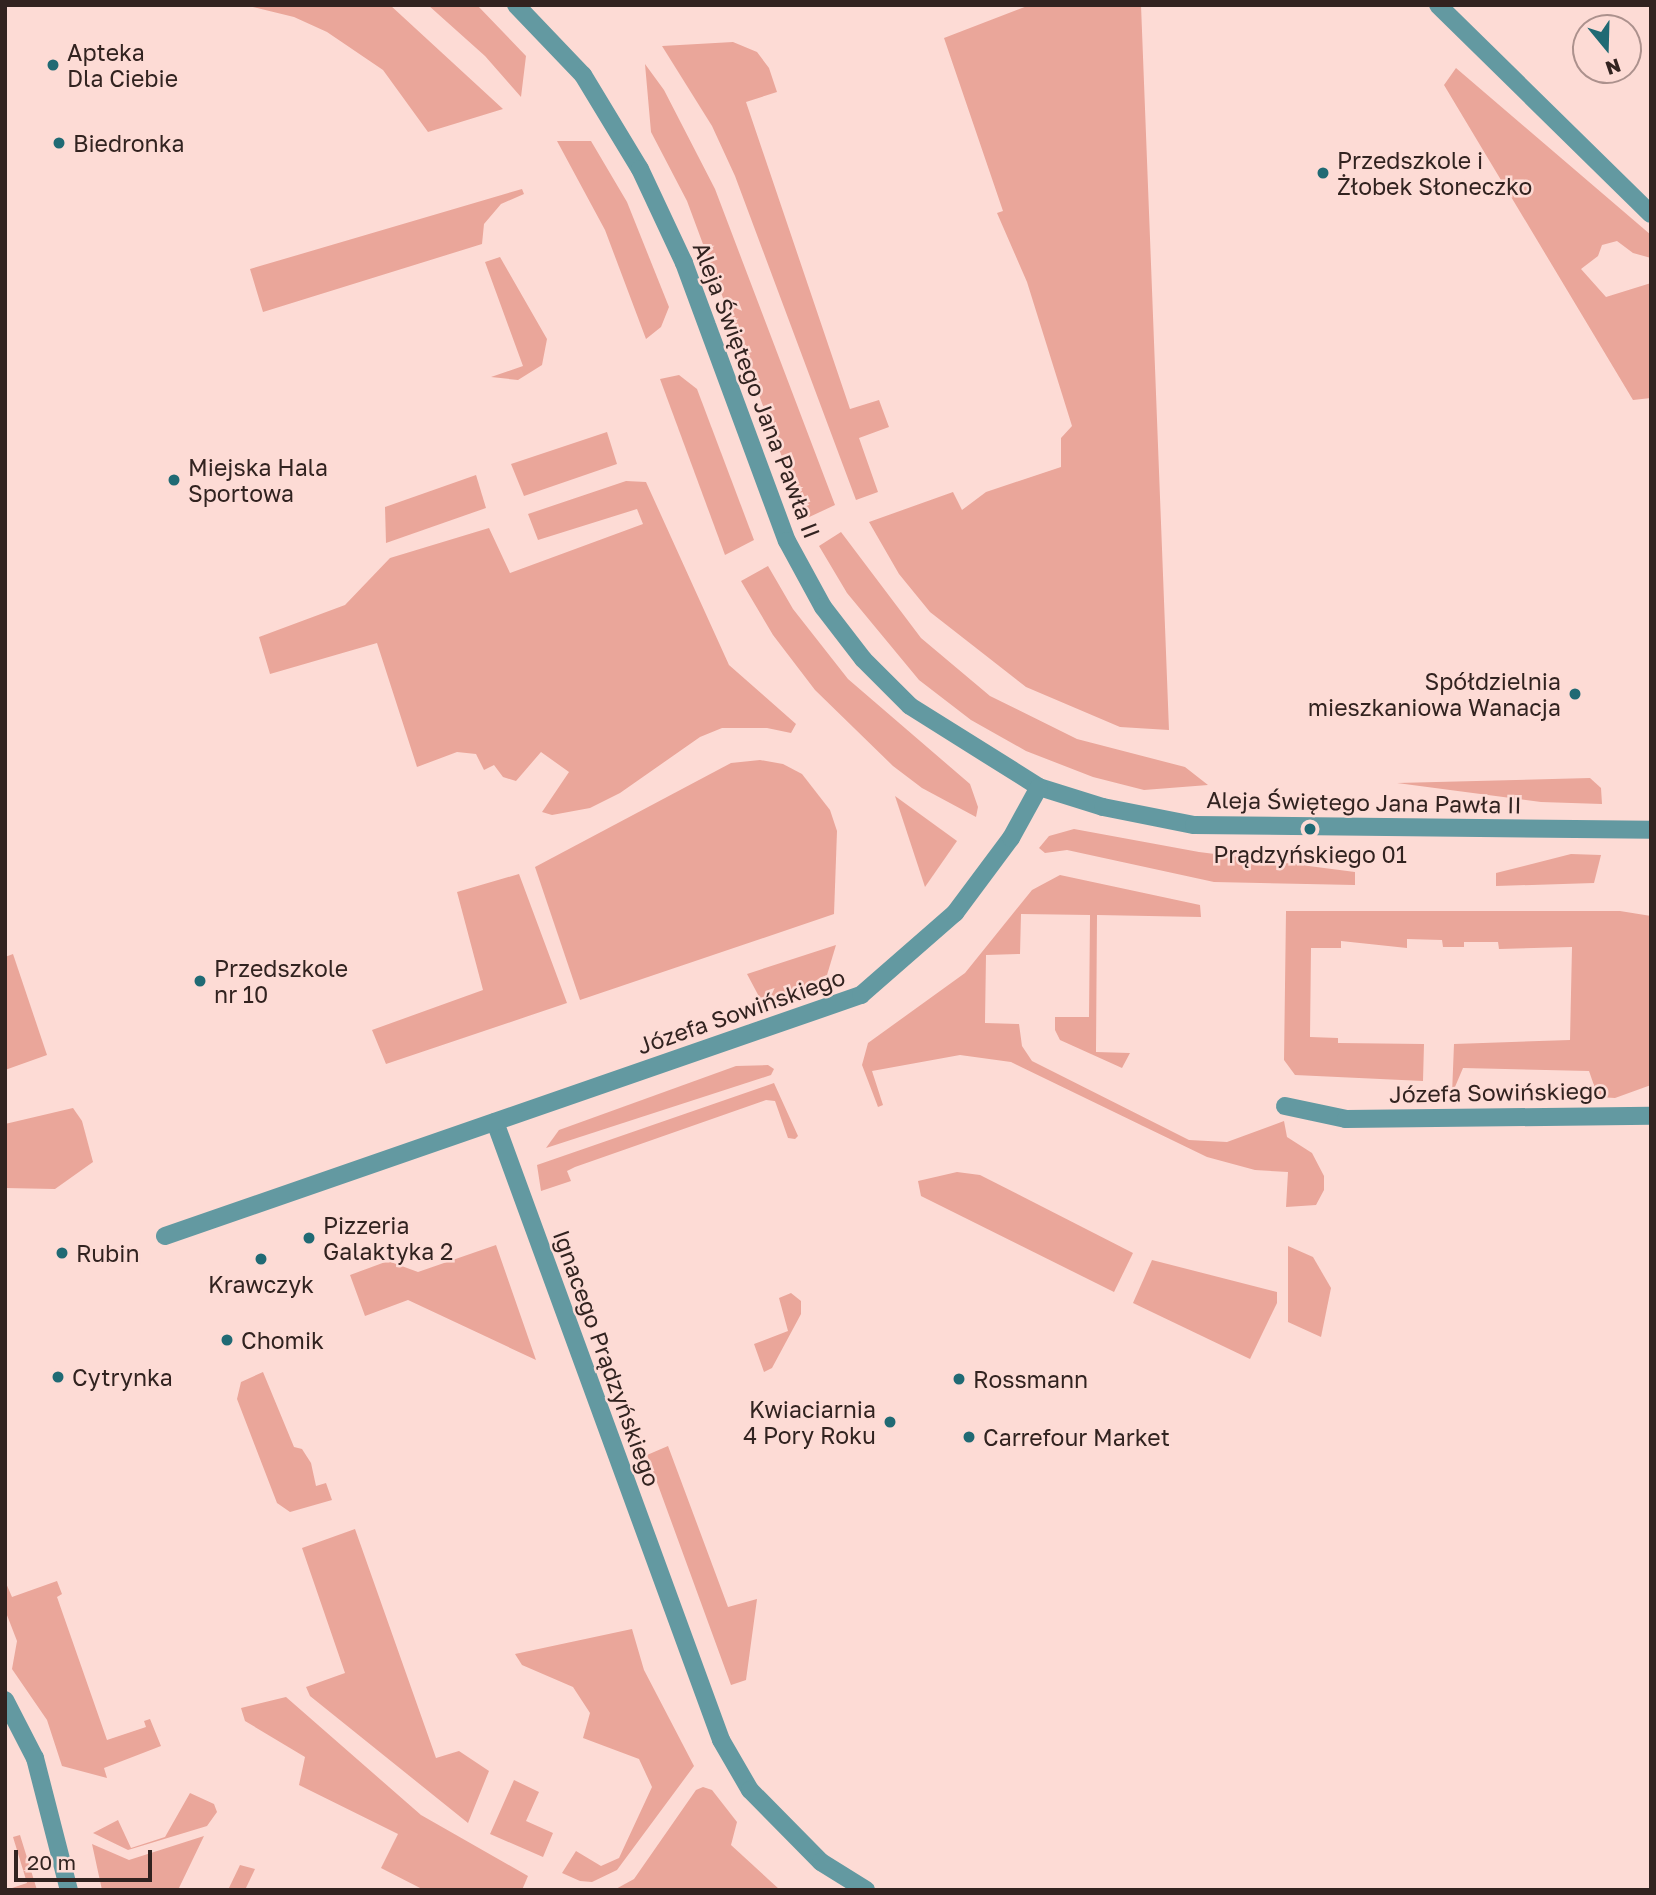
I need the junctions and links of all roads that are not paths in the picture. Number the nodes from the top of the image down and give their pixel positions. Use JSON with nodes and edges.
{"nodes":[{"id":1,"x":516,"y":5,"type":"edge"},
{"id":2,"x":1438,"y":5,"type":"edge"},
{"id":3,"x":1651,"y":214,"type":"edge"},
{"id":4,"x":1040,"y":787,"type":"junction"},
{"id":5,"x":1651,"y":830,"type":"edge"},
{"id":6,"x":1285,"y":1106,"type":"dead end"},
{"id":7,"x":1651,"y":1116,"type":"edge"},
{"id":8,"x":495,"y":1122,"type":"junction"},
{"id":9,"x":165,"y":1236,"type":"dead end"},
{"id":10,"x":5,"y":1700,"type":"edge"},
{"id":11,"x":69,"y":1890,"type":"edge"},
{"id":12,"x":866,"y":1890,"type":"edge"}],
"edges":[{"from":1,"to":4,"type":"street","name":"Aleja Świętego Jana Pawła II"},
{"from":2,"to":3,"type":"street"},
{"from":4,"to":5,"type":"street","name":"Aleja Świętego Jana Pawła II"},
{"from":4,"to":8,"type":"street","name":"Józefa Sowińskiego"},
{"from":6,"to":7,"type":"street","name":"Józefa Sowińskiego"},
{"from":8,"to":9,"type":"street"},
{"from":8,"to":12,"type":"street","name":"Ignacego Prądzyńskiego"},
{"from":10,"to":11,"type":"street"}]}
